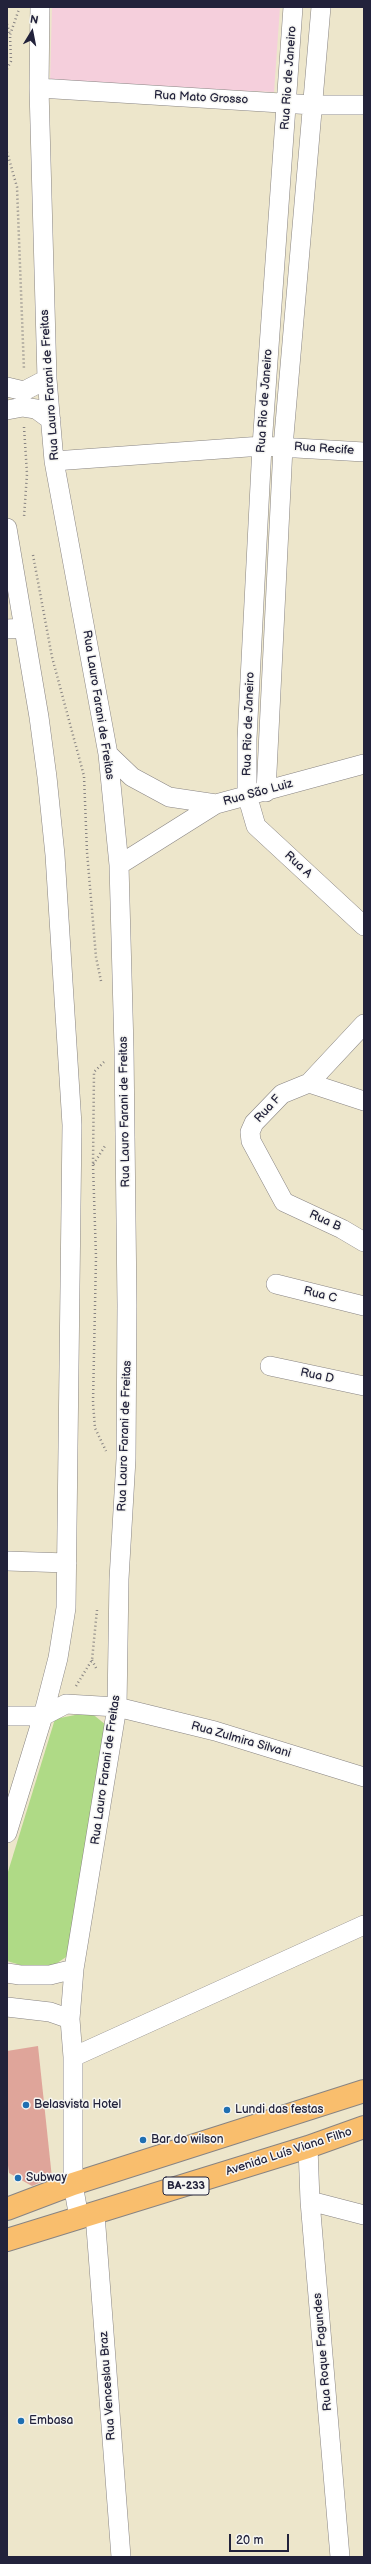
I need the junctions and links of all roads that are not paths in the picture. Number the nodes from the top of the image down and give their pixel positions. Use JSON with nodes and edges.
{"nodes":[{"id":1,"x":40,"y":7,"type":"edge"},
{"id":2,"x":293,"y":7,"type":"edge"},
{"id":3,"x":320,"y":7,"type":"edge"},
{"id":4,"x":39,"y":88,"type":"junction"},
{"id":5,"x":287,"y":103,"type":"junction"},
{"id":6,"x":313,"y":105,"type":"junction"},
{"id":7,"x":364,"y":105,"type":"edge"},
{"id":8,"x":47,"y":379,"type":"junction"},
{"id":9,"x":15,"y":399,"type":"edge"},
{"id":10,"x":50,"y":420,"type":"junction"},
{"id":11,"x":262,"y":446,"type":"junction"},
{"id":12,"x":283,"y":447,"type":"junction"},
{"id":13,"x":364,"y":452,"type":"edge"},
{"id":14,"x":54,"y":461,"type":"junction"},
{"id":15,"x":15,"y":525,"type":"edge"},
{"id":16,"x":15,"y":628,"type":"edge"},
{"id":17,"x":108,"y":754,"type":"junction"},
{"id":18,"x":364,"y":764,"type":"edge"},
{"id":19,"x":266,"y":792,"type":"junction"},
{"id":20,"x":247,"y":795,"type":"junction"},
{"id":21,"x":216,"y":804,"type":"junction"},
{"id":22,"x":119,"y":865,"type":"junction"},
{"id":23,"x":364,"y":926,"type":"edge"},
{"id":24,"x":364,"y":1024,"type":"edge"},
{"id":25,"x":309,"y":1083,"type":"junction"},
{"id":26,"x":364,"y":1101,"type":"edge"},
{"id":27,"x":284,"y":1202,"type":"joint"},
{"id":28,"x":364,"y":1242,"type":"edge"},
{"id":29,"x":276,"y":1284,"type":"dead end"},
{"id":30,"x":364,"y":1306,"type":"edge"},
{"id":31,"x":270,"y":1366,"type":"dead end"},
{"id":32,"x":364,"y":1386,"type":"edge"},
{"id":33,"x":7,"y":1561,"type":"edge"},
{"id":34,"x":67,"y":1563,"type":"junction"},
{"id":35,"x":117,"y":1707,"type":"junction"},
{"id":36,"x":7,"y":1716,"type":"edge"},
{"id":37,"x":43,"y":1716,"type":"junction"},
{"id":38,"x":364,"y":1777,"type":"edge"},
{"id":39,"x":7,"y":1833,"type":"edge"},
{"id":40,"x":364,"y":1925,"type":"edge"},
{"id":41,"x":74,"y":1969,"type":"junction"},
{"id":42,"x":7,"y":1973,"type":"edge"},
{"id":43,"x":7,"y":2007,"type":"edge"},
{"id":44,"x":70,"y":2019,"type":"junction"},
{"id":45,"x":73,"y":2057,"type":"junction"},
{"id":46,"x":364,"y":2092,"type":"edge"},
{"id":47,"x":364,"y":2127,"type":"edge"},
{"id":48,"x":308,"y":2147,"type":"junction"},
{"id":49,"x":73,"y":2184,"type":"junction"},
{"id":50,"x":310,"y":2200,"type":"junction"},
{"id":51,"x":7,"y":2209,"type":"edge"},
{"id":52,"x":364,"y":2215,"type":"edge"},
{"id":53,"x":87,"y":2216,"type":"junction"},
{"id":54,"x":7,"y":2240,"type":"edge"},
{"id":55,"x":121,"y":2557,"type":"edge"},
{"id":56,"x":340,"y":2557,"type":"edge"}],
"edges":[{"from":1,"to":4,"type":"street","name":"Rua Lauro Farani de Freitas"},
{"from":2,"to":5,"type":"street","name":"Rua Rio de Janeiro"},
{"from":3,"to":6,"type":"street","name":"Rua Rio de Janeiro"},
{"from":4,"to":5,"type":"street","name":"Rua Mato Grosso"},
{"from":4,"to":8,"type":"street","name":"Rua Lauro Farani de Freitas"},
{"from":5,"to":6,"type":"street","name":"Rua Mato Grosso"},
{"from":5,"to":11,"type":"street","name":"Rua Rio de Janeiro"},
{"from":6,"to":7,"type":"street","name":"Rua Mato Grosso"},
{"from":6,"to":12,"type":"street","name":"Rua Rio de Janeiro"},
{"from":8,"to":9,"type":"street"},
{"from":8,"to":10,"type":"street","name":"Rua Lauro Farani de Freitas"},
{"from":9,"to":10,"type":"street"},
{"from":10,"to":14,"type":"street","name":"Rua Lauro Farani de Freitas"},
{"from":11,"to":12,"type":"street","name":"Rua Recife"},
{"from":11,"to":14,"type":"street","name":"Rua Recife"},
{"from":11,"to":20,"type":"street","name":"Rua Rio de Janeiro"},
{"from":12,"to":13,"type":"street","name":"Rua Recife"},
{"from":12,"to":19,"type":"street","name":"Rua Rio de Janeiro"},
{"from":14,"to":17,"type":"street","name":"Rua Lauro Farani de Freitas"},
{"from":15,"to":16,"type":"street"},
{"from":16,"to":34,"type":"street"},
{"from":17,"to":21,"type":"street"},
{"from":17,"to":22,"type":"street","name":"Rua Lauro Farani de Freitas"},
{"from":18,"to":19,"type":"street","name":"Rua São Luiz"},
{"from":19,"to":20,"type":"street","name":"Rua São Luiz"},
{"from":20,"to":21,"type":"street","name":"Rua São Luiz"},
{"from":20,"to":23,"type":"street","name":"Rua A"},
{"from":21,"to":22,"type":"street","name":"Rua São Luiz"},
{"from":22,"to":35,"type":"street","name":"Rua Lauro Farani de Freitas"},
{"from":24,"to":25,"type":"street"},
{"from":25,"to":26,"type":"street"},
{"from":25,"to":27,"type":"street","name":"Rua F"},
{"from":27,"to":28,"type":"street","name":"Rua B"},
{"from":29,"to":30,"type":"street","name":"Rua C"},
{"from":31,"to":32,"type":"street","name":"Rua D"},
{"from":33,"to":34,"type":"street"},
{"from":34,"to":37,"type":"street"},
{"from":35,"to":37,"type":"street","name":"Rua Zulmira Silvani"},
{"from":35,"to":38,"type":"street","name":"Rua Zulmira Silvani"},
{"from":35,"to":41,"type":"street","name":"Rua Lauro Farani de Freitas"},
{"from":36,"to":37,"type":"street"},
{"from":37,"to":39,"type":"street"},
{"from":40,"to":45,"type":"street"},
{"from":41,"to":42,"type":"street"},
{"from":41,"to":44,"type":"street","name":"Rua Lauro Farani de Freitas"},
{"from":43,"to":44,"type":"street"},
{"from":44,"to":45,"type":"street","name":"Rua Lauro Farani de Freitas"},
{"from":45,"to":49,"type":"street","name":"Rua Lauro Farani de Freitas"},
{"from":46,"to":49,"type":"main road"},
{"from":47,"to":48,"type":"main road","name":"Avenida Luís Viana Filho","number":"BA-233"},
{"from":48,"to":50,"type":"street","name":"Rua Roque Fagundes"},
{"from":48,"to":53,"type":"main road","name":"Avenida Luís Viana Filho","number":"BA-233"},
{"from":49,"to":51,"type":"main road"},
{"from":49,"to":53,"type":"street","name":"Rua Lauro Farani de Freitas"},
{"from":50,"to":52,"type":"street"},
{"from":50,"to":56,"type":"street","name":"Rua Roque Fagundes"},
{"from":53,"to":54,"type":"main road","name":"Avenida Luís Viana Filho","number":"BA-233"},
{"from":53,"to":55,"type":"street","name":"Rua Venceslau Braz"}]}
